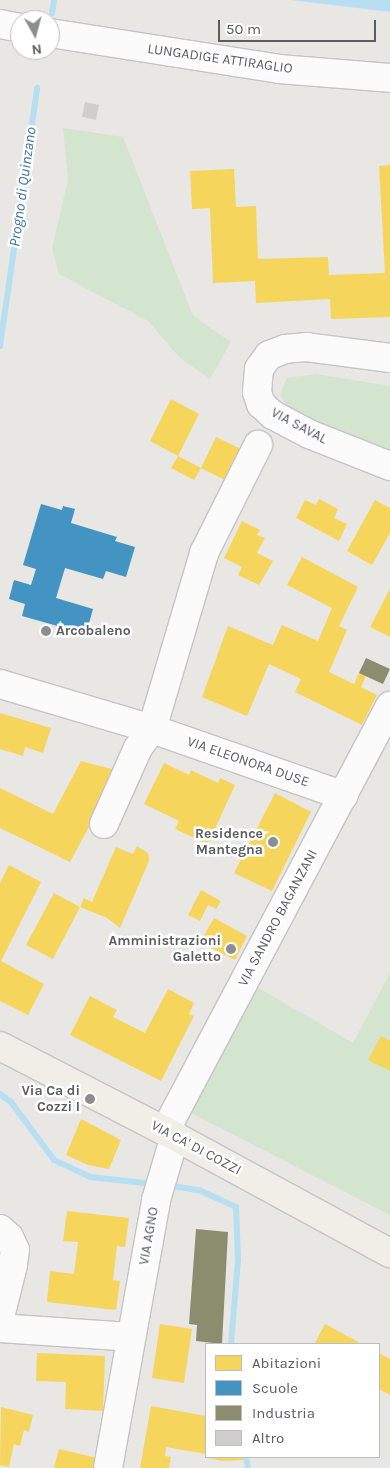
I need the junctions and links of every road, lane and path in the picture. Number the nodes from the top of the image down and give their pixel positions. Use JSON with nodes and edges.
{"nodes":[{"id":1,"x":60,"y":35,"type":"edge"},
{"id":2,"x":390,"y":78,"type":"edge"},
{"id":3,"x":390,"y":358,"type":"edge"},
{"id":4,"x":258,"y":445,"type":"dead end"},
{"id":5,"x":390,"y":466,"type":"edge"},
{"id":6,"x":0,"y":684,"type":"edge"},
{"id":7,"x":390,"y":706,"type":"edge"},
{"id":8,"x":152,"y":729,"type":"junction"},
{"id":9,"x":344,"y":796,"type":"junction"},
{"id":10,"x":104,"y":824,"type":"dead end"},
{"id":11,"x":0,"y":1046,"type":"edge"},
{"id":12,"x":169,"y":1143,"type":"junction"},
{"id":13,"x":7,"y":1240,"type":"edge"},
{"id":14,"x":390,"y":1253,"type":"edge"},
{"id":15,"x":0,"y":1317,"type":"edge"},
{"id":16,"x":0,"y":1328,"type":"edge"},
{"id":17,"x":131,"y":1337,"type":"junction"},
{"id":18,"x":108,"y":1468,"type":"edge"}],
"edges":[{"from":1,"to":2,"type":"street","name":"LUNGADIGE ATTIRAGLIO"},
{"from":3,"to":5,"type":"street","name":"VIA SAVAL"},
{"from":4,"to":8,"type":"street"},
{"from":6,"to":8,"type":"street","name":"VIA ELEONORA DUSE"},
{"from":7,"to":9,"type":"street","name":"VIA SANDRO BAGANZANI"},
{"from":8,"to":9,"type":"street","name":"VIA ELEONORA DUSE"},
{"from":8,"to":10,"type":"street"},
{"from":9,"to":12,"type":"street","name":"VIA SANDRO BAGANZANI"},
{"from":11,"to":12,"type":"main road","name":"VIA CA' DI COZZI"},
{"from":12,"to":14,"type":"main road","name":"VIA CA' DI COZZI"},
{"from":12,"to":17,"type":"street","name":"VIA AGNO"},
{"from":13,"to":15,"type":"street"},
{"from":16,"to":17,"type":"street"},
{"from":17,"to":18,"type":"street","name":"VIA AGNO"}]}
